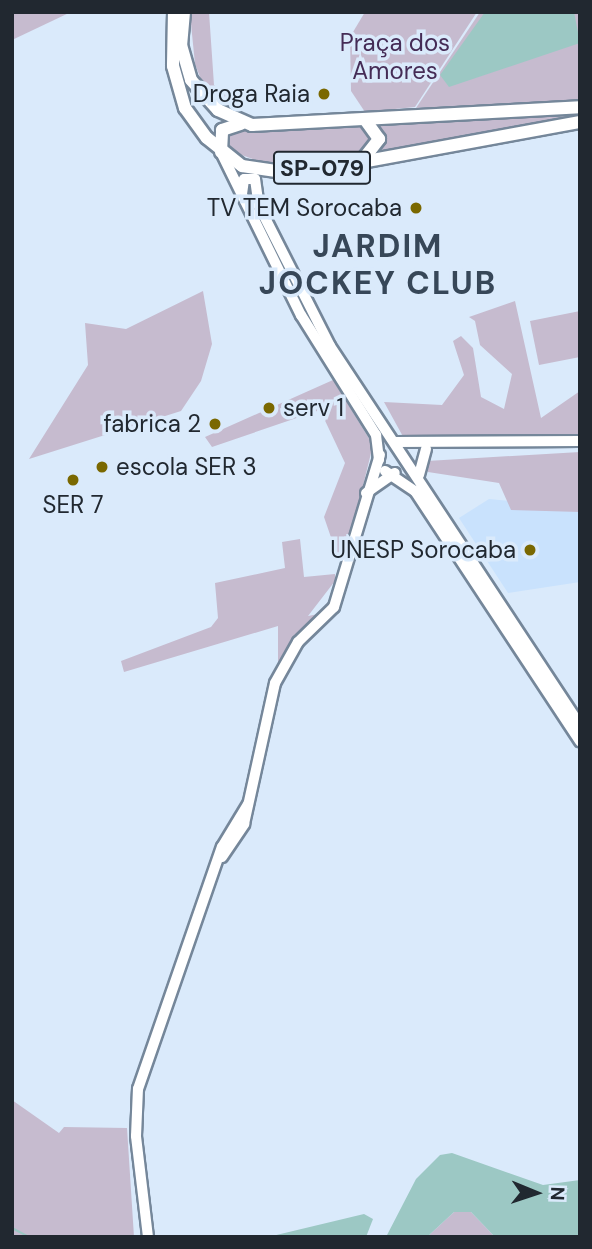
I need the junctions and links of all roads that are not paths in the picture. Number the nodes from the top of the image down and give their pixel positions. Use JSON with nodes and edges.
{"nodes":[{"id":1,"x":174,"y":12,"type":"edge"},
{"id":2,"x":184,"y":12,"type":"edge"},
{"id":3,"x":580,"y":107,"type":"edge"},
{"id":4,"x":365,"y":120,"type":"junction"},
{"id":5,"x":580,"y":122,"type":"edge"},
{"id":6,"x":252,"y":125,"type":"junction"},
{"id":7,"x":221,"y":152,"type":"junction"},
{"id":8,"x":341,"y":164,"type":"junction"},
{"id":9,"x":279,"y":173,"type":"junction"},
{"id":10,"x":242,"y":194,"type":"junction"},
{"id":11,"x":259,"y":194,"type":"junction"},
{"id":12,"x":580,"y":441,"type":"edge"},
{"id":13,"x":426,"y":449,"type":"junction"},
{"id":14,"x":580,"y":449,"type":"edge"},
{"id":15,"x":379,"y":458,"type":"junction"},
{"id":16,"x":396,"y":465,"type":"junction"},
{"id":17,"x":420,"y":477,"type":"junction"},
{"id":18,"x":366,"y":493,"type":"junction"},
{"id":19,"x":535,"y":673,"type":"junction"},
{"id":20,"x":548,"y":678,"type":"junction"},
{"id":21,"x":580,"y":725,"type":"edge"},
{"id":22,"x":580,"y":741,"type":"edge"},
{"id":23,"x":138,"y":1167,"type":"junction"},
{"id":24,"x":145,"y":1234,"type":"edge"}],
"edges":[{"from":1,"to":7,"type":"main road","number":"SP-079"},
{"from":2,"to":6,"type":"main road","number":"SP-079"},
{"from":3,"to":4,"type":"main road","number":"SP-079"},
{"from":4,"to":6,"type":"main road","number":"SP-079"},
{"from":4,"to":8,"type":"main road"},
{"from":5,"to":8,"type":"main road","number":"SP-079"},
{"from":6,"to":7,"type":"main road"},
{"from":7,"to":9,"type":"main road","number":"SP-079"},
{"from":7,"to":10,"type":"main road"},
{"from":8,"to":9,"type":"main road","number":"SP-079"},
{"from":9,"to":11,"type":"main road"},
{"from":10,"to":11,"type":"main road"},
{"from":10,"to":15,"type":"main road"},
{"from":11,"to":16,"type":"main road"},
{"from":12,"to":16,"type":"main road"},
{"from":13,"to":14,"type":"main road"},
{"from":13,"to":16,"type":"main road"},
{"from":13,"to":17,"type":"main road"},
{"from":15,"to":16,"type":"main road"},
{"from":15,"to":16,"type":"main road"},
{"from":15,"to":18,"type":"main road"},
{"from":16,"to":17,"type":"main road"},
{"from":16,"to":18,"type":"main road"},
{"from":16,"to":19,"type":"main road"},
{"from":17,"to":20,"type":"main road"},
{"from":18,"to":23,"type":"main road"},
{"from":19,"to":20,"type":"main road"},
{"from":19,"to":22,"type":"main road"},
{"from":20,"to":21,"type":"main road"},
{"from":23,"to":24,"type":"main road"},
{"from":23,"to":24,"type":"main road"}]}
